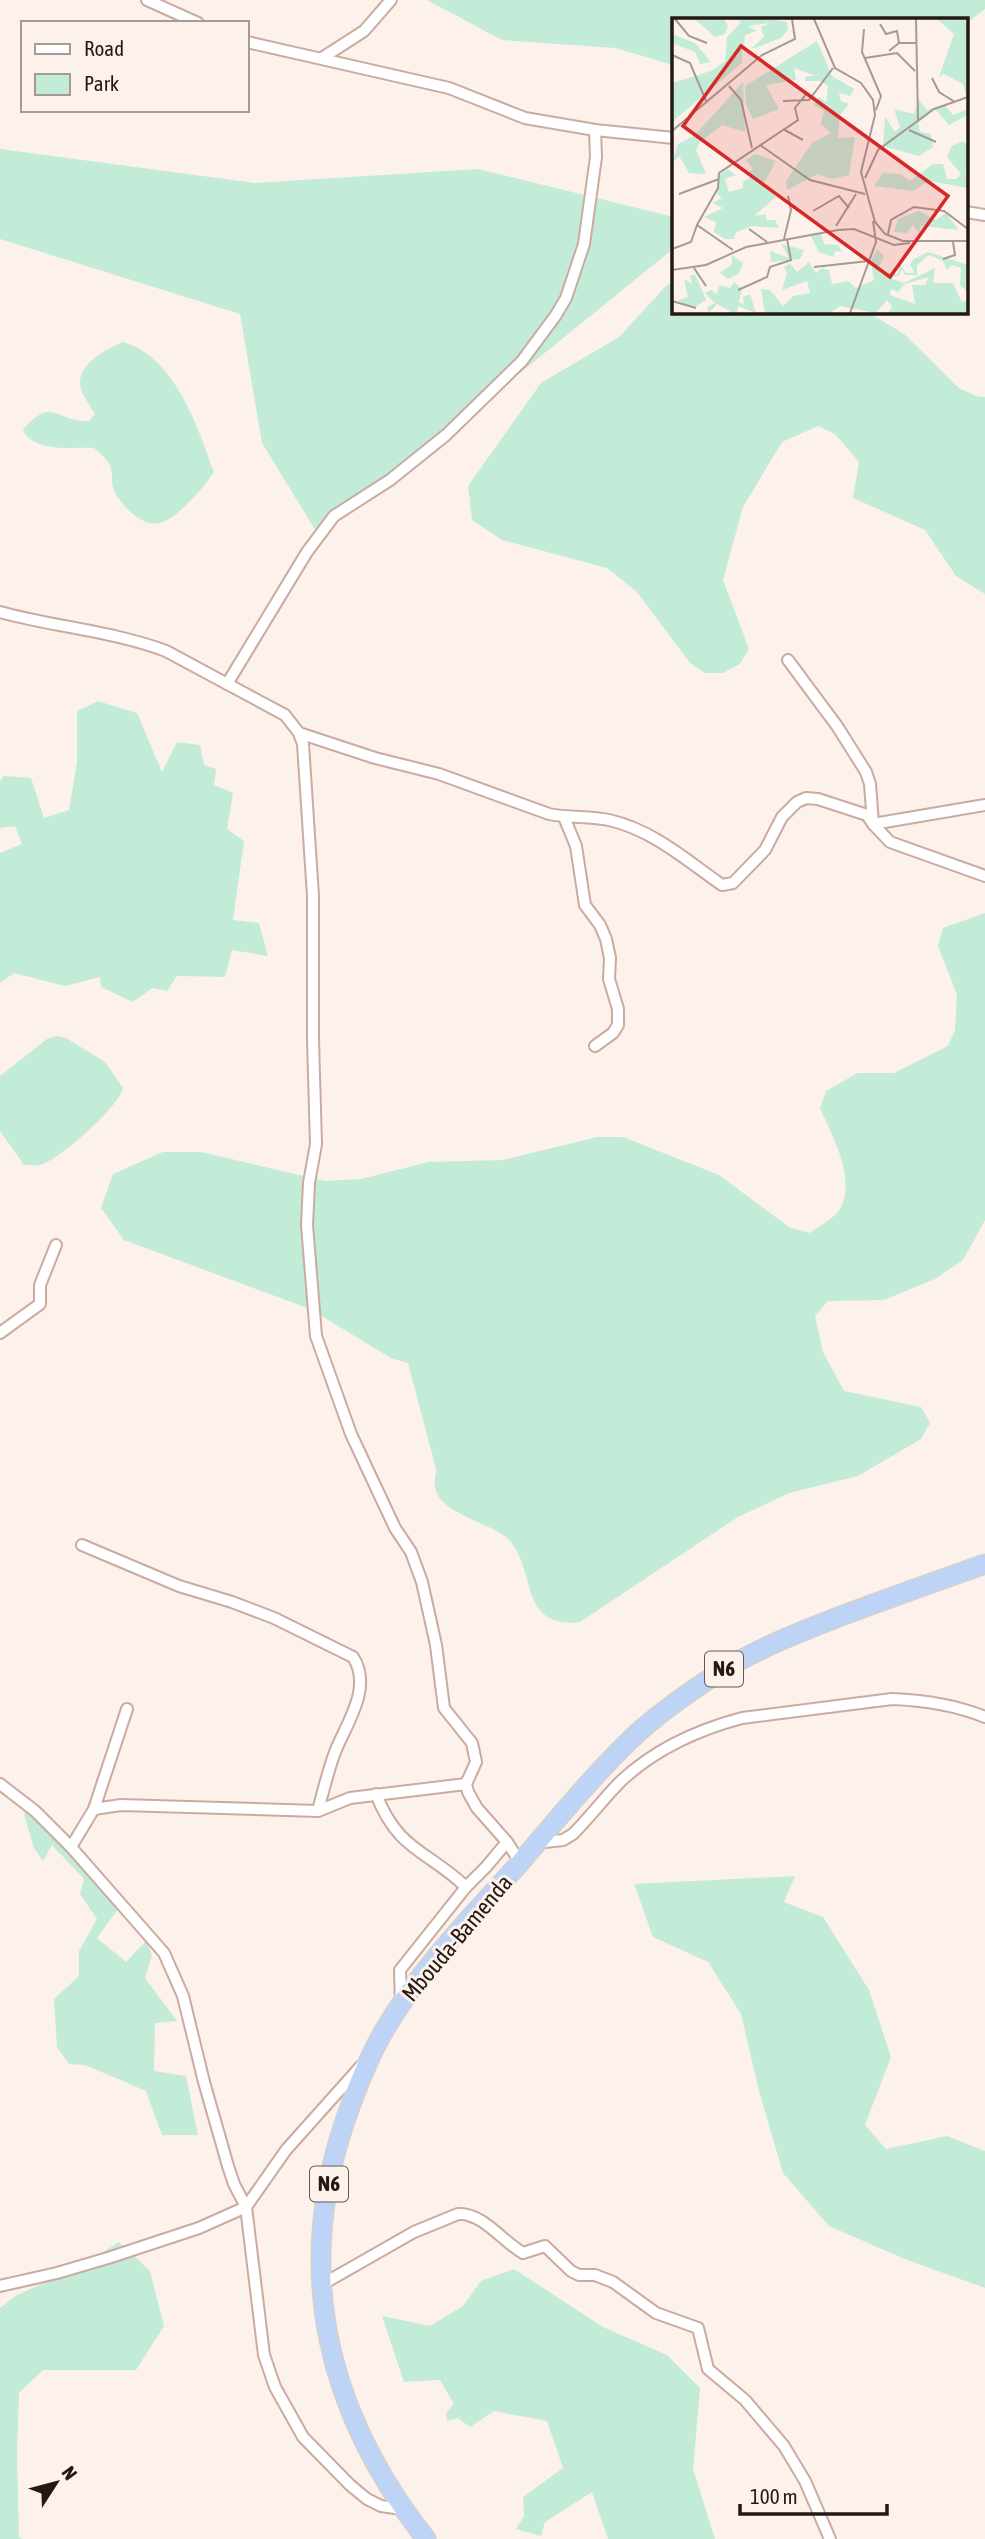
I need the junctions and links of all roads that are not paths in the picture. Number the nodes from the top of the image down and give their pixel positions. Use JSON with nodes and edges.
{"nodes":[{"id":1,"x":147,"y":0,"type":"edge"},
{"id":2,"x":391,"y":0,"type":"edge"},
{"id":3,"x":194,"y":21,"type":"edge"},
{"id":4,"x":248,"y":42,"type":"edge"},
{"id":5,"x":322,"y":58,"type":"junction"},
{"id":6,"x":595,"y":131,"type":"junction"},
{"id":7,"x":672,"y":138,"type":"edge"},
{"id":8,"x":0,"y":612,"type":"edge"},
{"id":9,"x":788,"y":660,"type":"dead end"},
{"id":10,"x":227,"y":684,"type":"junction"},
{"id":11,"x":299,"y":733,"type":"junction"},
{"id":12,"x":985,"y":804,"type":"edge"},
{"id":13,"x":564,"y":817,"type":"junction"},
{"id":14,"x":873,"y":824,"type":"junction"},
{"id":15,"x":985,"y":876,"type":"edge"},
{"id":16,"x":595,"y":1046,"type":"dead end"},
{"id":17,"x":56,"y":1245,"type":"dead end"},
{"id":18,"x":0,"y":1333,"type":"edge"},
{"id":19,"x":82,"y":1545,"type":"dead end"},
{"id":20,"x":985,"y":1564,"type":"edge"},
{"id":21,"x":127,"y":1709,"type":"dead end"},
{"id":22,"x":985,"y":1717,"type":"edge"},
{"id":23,"x":0,"y":1784,"type":"edge"},
{"id":24,"x":466,"y":1784,"type":"junction"},
{"id":25,"x":376,"y":1794,"type":"junction"},
{"id":26,"x":94,"y":1810,"type":"junction"},
{"id":27,"x":317,"y":1811,"type":"junction"},
{"id":28,"x":507,"y":1842,"type":"junction"},
{"id":29,"x":536,"y":1843,"type":"junction"},
{"id":30,"x":71,"y":1847,"type":"junction"},
{"id":31,"x":520,"y":1862,"type":"junction"},
{"id":32,"x":466,"y":1887,"type":"junction"},
{"id":33,"x":401,"y":2005,"type":"junction"},
{"id":34,"x":370,"y":2056,"type":"junction"},
{"id":35,"x":247,"y":2207,"type":"junction"},
{"id":36,"x":0,"y":2275,"type":"edge"},
{"id":37,"x":13,"y":2283,"type":"junction"},
{"id":38,"x":321,"y":2285,"type":"junction"},
{"id":39,"x":0,"y":2286,"type":"edge"},
{"id":40,"x":402,"y":2509,"type":"junction"},
{"id":41,"x":426,"y":2539,"type":"edge"},
{"id":42,"x":830,"y":2539,"type":"edge"}],
"edges":[{"from":1,"to":3,"type":"street"},
{"from":2,"to":5,"type":"street"},
{"from":4,"to":5,"type":"street"},
{"from":5,"to":6,"type":"street"},
{"from":6,"to":7,"type":"street"},
{"from":6,"to":10,"type":"street"},
{"from":8,"to":10,"type":"street"},
{"from":9,"to":14,"type":"street"},
{"from":10,"to":11,"type":"street"},
{"from":11,"to":13,"type":"street"},
{"from":11,"to":24,"type":"street"},
{"from":12,"to":14,"type":"street"},
{"from":13,"to":14,"type":"street"},
{"from":13,"to":16,"type":"street"},
{"from":14,"to":15,"type":"street"},
{"from":17,"to":18,"type":"street"},
{"from":19,"to":27,"type":"street"},
{"from":20,"to":29,"type":"highway","name":"Mbouda-Bamenda","number":"N6"},
{"from":21,"to":26,"type":"street"},
{"from":22,"to":29,"type":"street"},
{"from":23,"to":30,"type":"street"},
{"from":24,"to":25,"type":"street"},
{"from":24,"to":28,"type":"street"},
{"from":25,"to":27,"type":"street"},
{"from":25,"to":32,"type":"street"},
{"from":26,"to":27,"type":"street"},
{"from":26,"to":30,"type":"street"},
{"from":28,"to":31,"type":"street"},
{"from":28,"to":32,"type":"street"},
{"from":29,"to":31,"type":"highway","name":"Mbouda-Bamenda","number":"N6"},
{"from":30,"to":35,"type":"street"},
{"from":31,"to":33,"type":"highway","name":"Mbouda-Bamenda","number":"N6"},
{"from":32,"to":33,"type":"street"},
{"from":33,"to":34,"type":"highway","name":"Mbouda-Bamenda","number":"N6"},
{"from":34,"to":35,"type":"street"},
{"from":34,"to":38,"type":"highway","name":"Mbouda-Bamenda","number":"N6"},
{"from":35,"to":37,"type":"street"},
{"from":35,"to":40,"type":"street"},
{"from":36,"to":37,"type":"street"},
{"from":37,"to":39,"type":"street"},
{"from":38,"to":40,"type":"highway","name":"Mbouda-Bamenda","number":"N6"},
{"from":38,"to":42,"type":"street"},
{"from":40,"to":41,"type":"highway","name":"Mbouda-Bamenda","number":"N6"}]}
